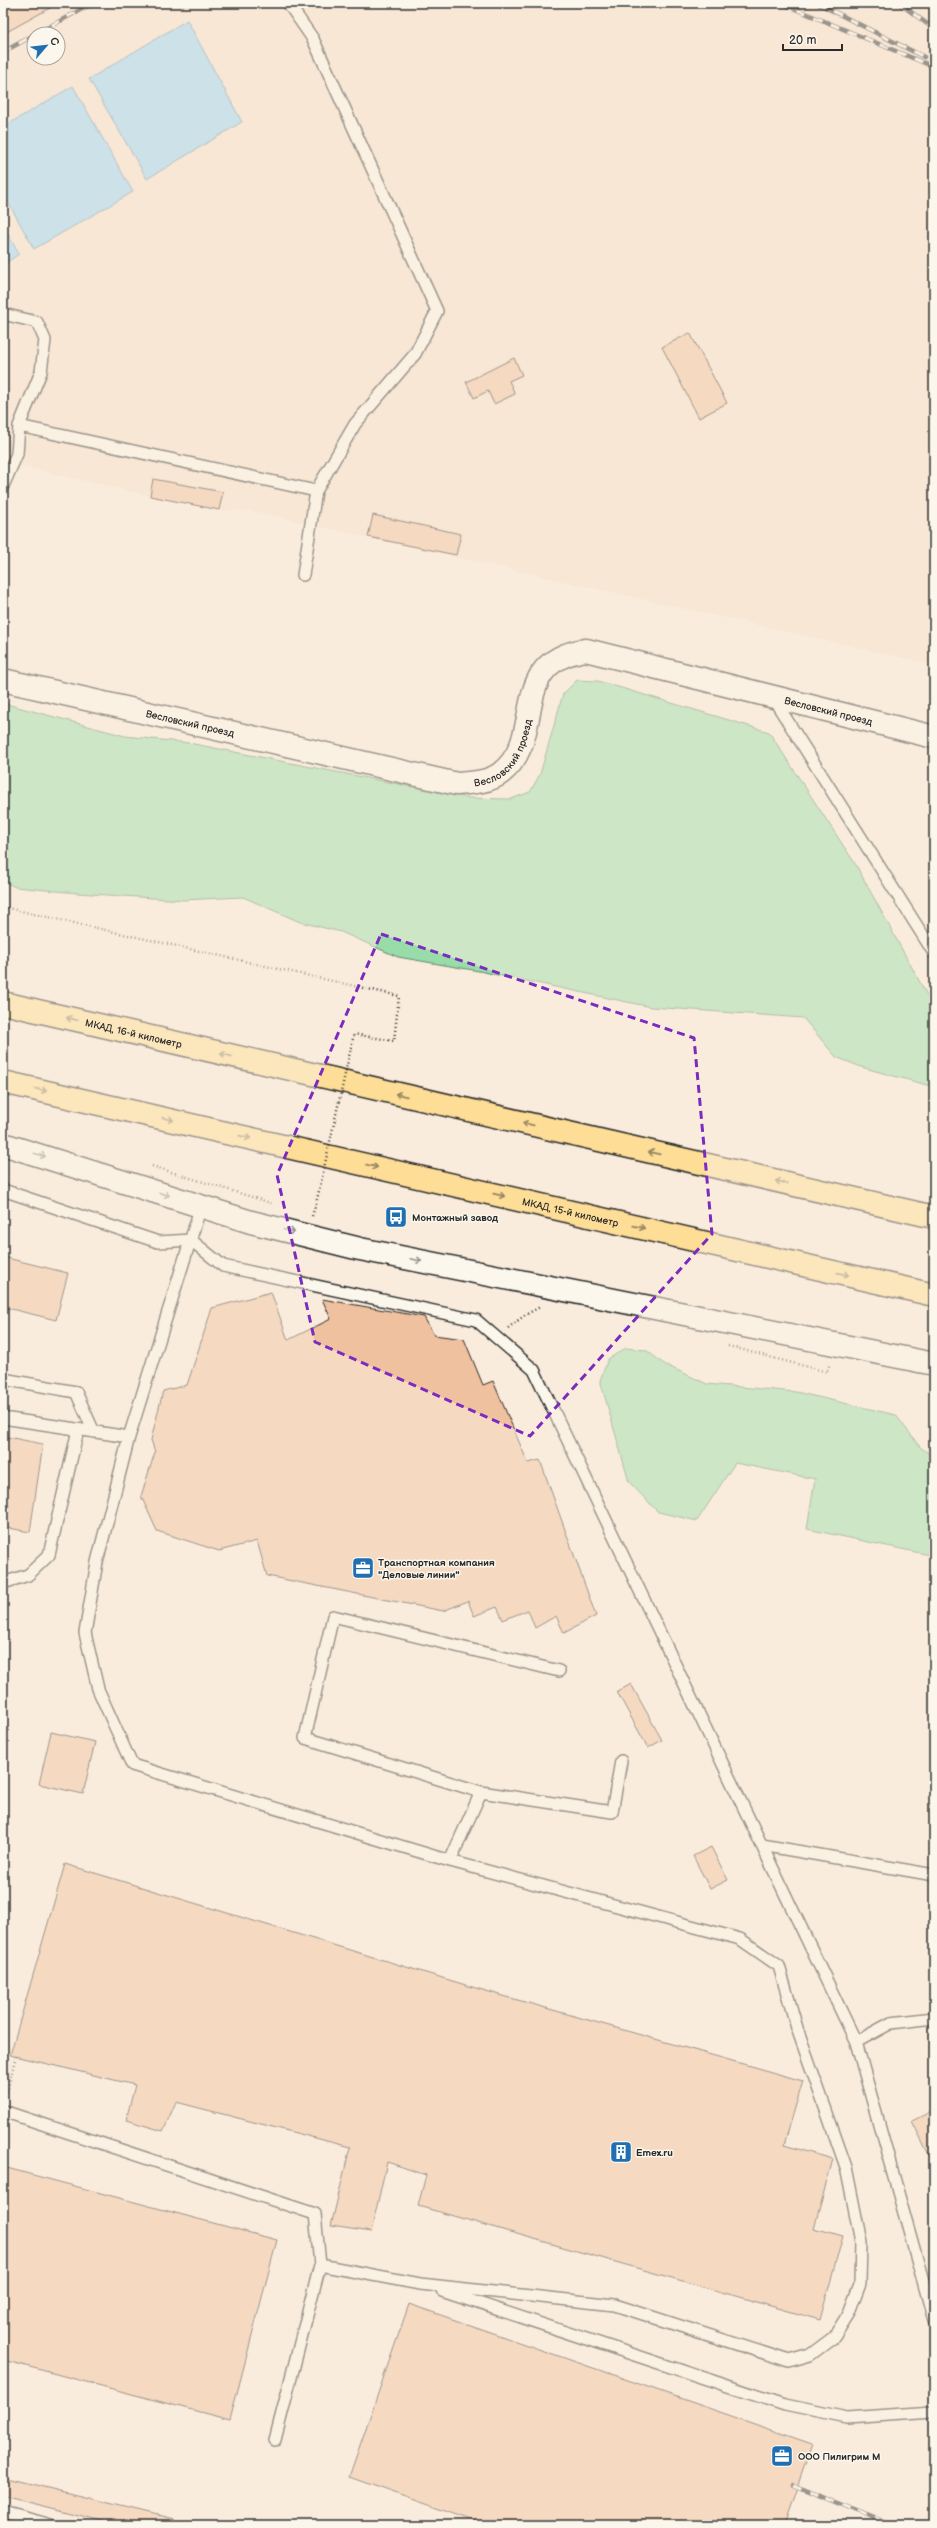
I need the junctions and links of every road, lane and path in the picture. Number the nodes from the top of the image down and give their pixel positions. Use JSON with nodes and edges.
{"nodes":[{"id":1,"x":288,"y":3,"type":"edge"},
{"id":2,"x":3,"y":314,"type":"edge"},
{"id":3,"x":19,"y":426,"type":"junction"},
{"id":4,"x":3,"y":486,"type":"edge"},
{"id":5,"x":316,"y":491,"type":"junction"},
{"id":6,"x":303,"y":575,"type":"dead end"},
{"id":7,"x":3,"y":680,"type":"edge"},
{"id":8,"x":773,"y":697,"type":"junction"},
{"id":9,"x":934,"y":737,"type":"edge"},
{"id":10,"x":3,"y":907,"type":"edge"},
{"id":11,"x":934,"y":953,"type":"edge"},
{"id":12,"x":3,"y":1003,"type":"edge"},
{"id":13,"x":3,"y":1082,"type":"edge"},
{"id":14,"x":3,"y":1144,"type":"edge"},
{"id":15,"x":152,"y":1166,"type":"dead end"},
{"id":16,"x":3,"y":1190,"type":"edge"},
{"id":17,"x":819,"y":1190,"type":"junction"},
{"id":18,"x":276,"y":1205,"type":"dead end"},
{"id":19,"x":202,"y":1206,"type":"junction"},
{"id":20,"x":934,"y":1206,"type":"edge"},
{"id":21,"x":305,"y":1214,"type":"dead end"},
{"id":22,"x":934,"y":1217,"type":"edge"},
{"id":23,"x":191,"y":1240,"type":"junction"},
{"id":24,"x":934,"y":1295,"type":"edge"},
{"id":25,"x":934,"y":1364,"type":"edge"},
{"id":26,"x":3,"y":1379,"type":"edge"},
{"id":27,"x":3,"y":1418,"type":"edge"},
{"id":28,"x":78,"y":1430,"type":"junction"},
{"id":29,"x":94,"y":1432,"type":"junction"},
{"id":30,"x":129,"y":1437,"type":"junction"},
{"id":31,"x":3,"y":1583,"type":"edge"},
{"id":32,"x":559,"y":1671,"type":"dead end"},
{"id":33,"x":621,"y":1761,"type":"dead end"},
{"id":34,"x":481,"y":1792,"type":"junction"},
{"id":35,"x":762,"y":1845,"type":"junction"},
{"id":36,"x":450,"y":1861,"type":"junction"},
{"id":37,"x":934,"y":1875,"type":"edge"},
{"id":38,"x":934,"y":2018,"type":"edge"},
{"id":39,"x":856,"y":2042,"type":"junction"},
{"id":40,"x":16,"y":2056,"type":"dead end"},
{"id":41,"x":7,"y":2093,"type":"dead end"},
{"id":42,"x":3,"y":2111,"type":"edge"},
{"id":43,"x":320,"y":2265,"type":"junction"},
{"id":44,"x":420,"y":2284,"type":"junction"},
{"id":45,"x":934,"y":2320,"type":"edge"},
{"id":46,"x":934,"y":2412,"type":"edge"},
{"id":47,"x":275,"y":2440,"type":"dead end"},
{"id":48,"x":3,"y":2512,"type":"edge"},
{"id":49,"x":51,"y":2525,"type":"edge"}],
"edges":[{"from":1,"to":5,"type":"lane"},
{"from":2,"to":3,"type":"lane"},
{"from":3,"to":4,"type":"lane"},
{"from":3,"to":5,"type":"lane"},
{"from":5,"to":6,"type":"lane"},
{"from":7,"to":8,"type":"main road","name":"Весловский проезд"},
{"from":8,"to":9,"type":"main road","name":"Весловский проезд"},
{"from":8,"to":11,"type":"lane"},
{"from":10,"to":21,"type":"path","bridge":true},
{"from":17,"to":12,"type":"highway","name":"МКАД, 16-й километр","one_way":true},
{"from":13,"to":24,"type":"highway","name":"МКАД, 15-й километр","one_way":true},
{"from":14,"to":19,"type":"main road","one_way":true},
{"from":15,"to":18,"type":"path"},
{"from":16,"to":23,"type":"lane"},
{"from":17,"to":20,"type":"main road"},
{"from":17,"to":22,"type":"highway"},
{"from":19,"to":23,"type":"lane"},
{"from":19,"to":25,"type":"main road","one_way":true},
{"from":23,"to":30,"type":"lane"},
{"from":23,"to":35,"type":"lane"},
{"from":26,"to":29,"type":"lane"},
{"from":27,"to":28,"type":"lane"},
{"from":28,"to":29,"type":"lane"},
{"from":28,"to":31,"type":"lane"},
{"from":29,"to":30,"type":"lane"},
{"from":30,"to":36,"type":"lane"},
{"from":32,"to":34,"type":"lane"},
{"from":33,"to":34,"type":"lane"},
{"from":34,"to":36,"type":"lane"},
{"from":35,"to":37,"type":"lane"},
{"from":35,"to":39,"type":"lane"},
{"from":36,"to":44,"type":"lane"},
{"from":38,"to":39,"type":"lane"},
{"from":39,"to":45,"type":"lane"},
{"from":40,"to":41,"type":"path"},
{"from":42,"to":43,"type":"lane"},
{"from":43,"to":44,"type":"lane"},
{"from":43,"to":47,"type":"lane"},
{"from":44,"to":46,"type":"lane"},
{"from":48,"to":49,"type":"lane"}]}
